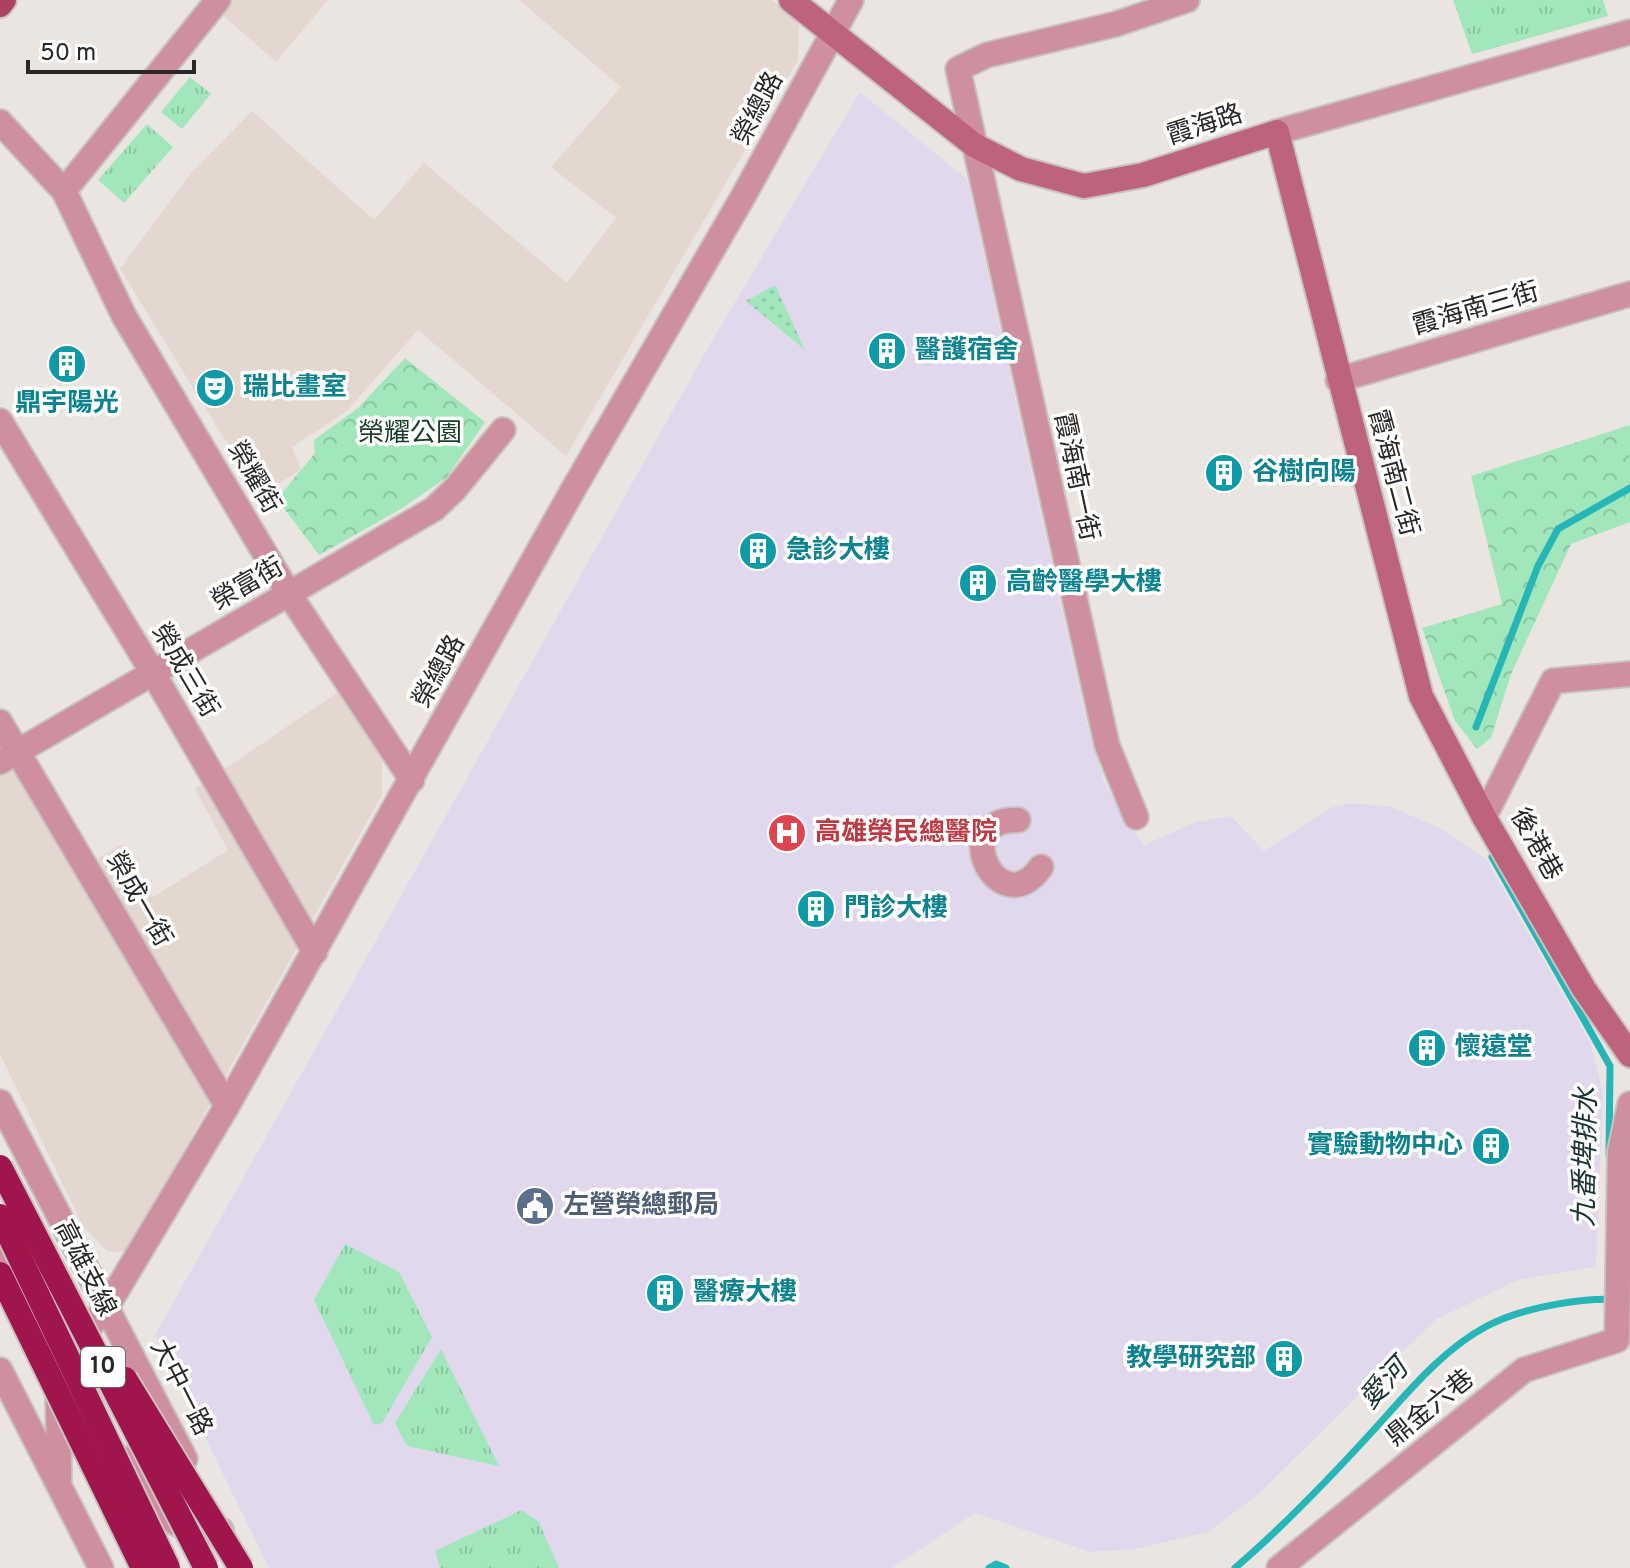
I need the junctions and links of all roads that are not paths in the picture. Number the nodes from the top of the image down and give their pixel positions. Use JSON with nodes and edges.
{"nodes":[{"id":1,"x":4,"y":0,"type":"edge"},
{"id":2,"x":218,"y":0,"type":"edge"},
{"id":3,"x":791,"y":0,"type":"edge"},
{"id":4,"x":851,"y":0,"type":"edge"},
{"id":5,"x":1187,"y":0,"type":"edge"},
{"id":6,"x":0,"y":5,"type":"edge"},
{"id":7,"x":1630,"y":32,"type":"edge"},
{"id":8,"x":831,"y":33,"type":"junction"},
{"id":9,"x":0,"y":122,"type":"edge"},
{"id":10,"x":1277,"y":132,"type":"junction"},
{"id":11,"x":974,"y":145,"type":"junction"},
{"id":12,"x":64,"y":191,"type":"junction"},
{"id":13,"x":1630,"y":294,"type":"edge"},
{"id":14,"x":1338,"y":380,"type":"junction"},
{"id":15,"x":0,"y":421,"type":"edge"},
{"id":16,"x":503,"y":430,"type":"dead end"},
{"id":17,"x":289,"y":594,"type":"junction"},
{"id":18,"x":153,"y":673,"type":"junction"},
{"id":19,"x":1630,"y":674,"type":"edge"},
{"id":20,"x":0,"y":722,"type":"edge"},
{"id":21,"x":9,"y":756,"type":"edge"},
{"id":22,"x":412,"y":780,"type":"junction"},
{"id":23,"x":1136,"y":817,"type":"dead end"},
{"id":24,"x":1484,"y":817,"type":"junction"},
{"id":25,"x":1018,"y":820,"type":"dead end"},
{"id":26,"x":1041,"y":867,"type":"dead end"},
{"id":27,"x":315,"y":952,"type":"junction"},
{"id":28,"x":1630,"y":1055,"type":"edge"},
{"id":29,"x":0,"y":1102,"type":"edge"},
{"id":30,"x":1630,"y":1104,"type":"edge"},
{"id":31,"x":227,"y":1106,"type":"junction"},
{"id":32,"x":0,"y":1167,"type":"edge"},
{"id":33,"x":12,"y":1190,"type":"junction"},
{"id":34,"x":0,"y":1216,"type":"edge"},
{"id":35,"x":0,"y":1246,"type":"edge"},
{"id":36,"x":0,"y":1274,"type":"edge"},
{"id":37,"x":0,"y":1304,"type":"edge"},
{"id":38,"x":106,"y":1308,"type":"junction"},
{"id":39,"x":80,"y":1337,"type":"junction"},
{"id":40,"x":60,"y":1360,"type":"junction"},
{"id":41,"x":0,"y":1370,"type":"edge"},
{"id":42,"x":59,"y":1484,"type":"junction"},
{"id":43,"x":174,"y":1525,"type":"junction"},
{"id":44,"x":221,"y":1530,"type":"junction"},
{"id":45,"x":101,"y":1568,"type":"edge"},
{"id":46,"x":127,"y":1568,"type":"edge"},
{"id":47,"x":143,"y":1568,"type":"edge"},
{"id":48,"x":168,"y":1568,"type":"edge"},
{"id":49,"x":193,"y":1568,"type":"edge"},
{"id":50,"x":206,"y":1568,"type":"edge"},
{"id":51,"x":240,"y":1568,"type":"edge"},
{"id":52,"x":1279,"y":1568,"type":"edge"}],
"edges":[{"from":1,"to":6,"type":"main road"},
{"from":2,"to":12,"type":"street"},
{"from":3,"to":8,"type":"street","name":"霞海路"},
{"from":4,"to":8,"type":"street","name":"榮總路"},
{"from":5,"to":11,"type":"street","name":"霞海南一街"},
{"from":7,"to":10,"type":"street","name":"霞海路"},
{"from":8,"to":11,"type":"street","name":"霞海路"},
{"from":8,"to":22,"type":"street","name":"榮總路"},
{"from":9,"to":12,"type":"street","name":"榮耀街"},
{"from":10,"to":11,"type":"street","name":"霞海路"},
{"from":10,"to":14,"type":"street","name":"霞海南二街"},
{"from":11,"to":23,"type":"street","name":"霞海南一街"},
{"from":12,"to":17,"type":"street","name":"榮耀街"},
{"from":13,"to":14,"type":"street","name":"霞海南三街"},
{"from":14,"to":24,"type":"street","name":"霞海南二街"},
{"from":15,"to":18,"type":"street","name":"榮成三街"},
{"from":16,"to":17,"type":"street","name":"榮富街"},
{"from":17,"to":18,"type":"street","name":"榮富街"},
{"from":17,"to":22,"type":"street","name":"榮耀街"},
{"from":18,"to":21,"type":"street","name":"榮富街"},
{"from":18,"to":27,"type":"street","name":"榮成三街"},
{"from":19,"to":24,"type":"street","name":"後港巷"},
{"from":20,"to":21,"type":"street","name":"榮成一街"},
{"from":21,"to":31,"type":"street","name":"榮成一街"},
{"from":22,"to":27,"type":"street","name":"榮總路"},
{"from":24,"to":28,"type":"street","name":"後港巷"},
{"from":25,"to":26,"type":"street"},
{"from":27,"to":31,"type":"street","name":"榮總路"},
{"from":29,"to":38,"type":"street","name":"大中一路"},
{"from":30,"to":52,"type":"street","name":"鼎金六巷"},
{"from":31,"to":38,"type":"street","name":"榮總路"},
{"from":32,"to":33,"type":"highway","name":"高雄支線","number":"10","bridge":true},
{"from":33,"to":50,"type":"highway","name":"高雄支線","number":"10","bridge":true},
{"from":33,"to":51,"type":"highway","bridge":true},
{"from":34,"to":48,"type":"highway","name":"高雄支線","number":"10","bridge":true},
{"from":35,"to":40,"type":"street"},
{"from":36,"to":47,"type":"highway","bridge":true},
{"from":37,"to":46,"type":"highway"},
{"from":38,"to":39,"type":"street","name":"榮總路"},
{"from":38,"to":44,"type":"street","name":"大中一路"},
{"from":39,"to":40,"type":"street","name":"榮總路"},
{"from":39,"to":43,"type":"street"},
{"from":40,"to":42,"type":"street"},
{"from":40,"to":43,"type":"street"},
{"from":41,"to":42,"type":"street"},
{"from":42,"to":45,"type":"street"},
{"from":43,"to":44,"type":"street"},
{"from":43,"to":49,"type":"street"},
{"from":44,"to":51,"type":"street","name":"大中一路"}]}
